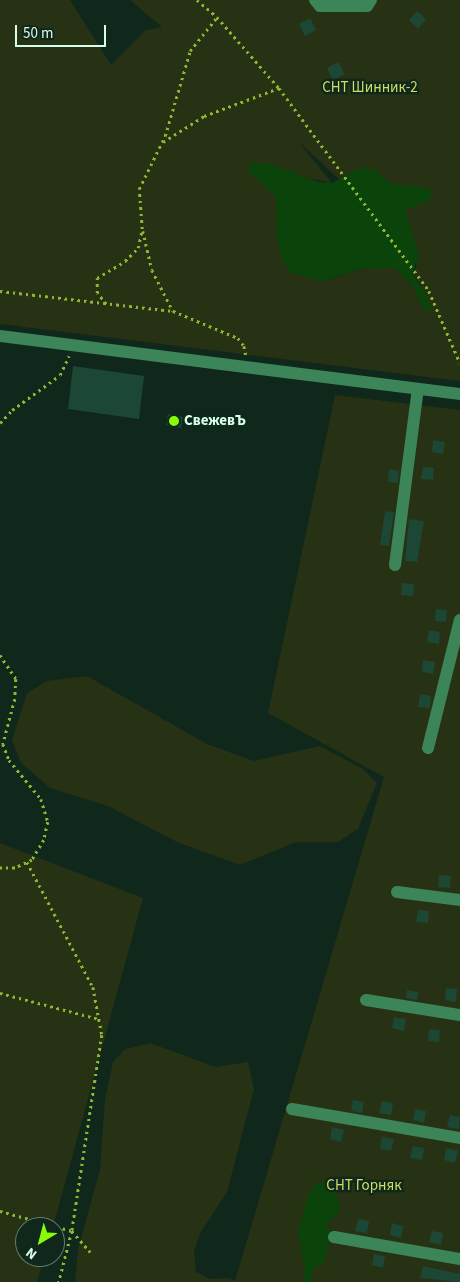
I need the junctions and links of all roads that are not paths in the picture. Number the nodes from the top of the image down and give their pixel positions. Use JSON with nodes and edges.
{"nodes":[{"id":1,"x":315,"y":0,"type":"edge"},
{"id":2,"x":371,"y":0,"type":"edge"},
{"id":3,"x":0,"y":336,"type":"edge"},
{"id":4,"x":418,"y":389,"type":"junction"},
{"id":5,"x":460,"y":394,"type":"edge"},
{"id":6,"x":395,"y":565,"type":"dead end"},
{"id":7,"x":460,"y":620,"type":"edge"},
{"id":8,"x":428,"y":748,"type":"dead end"},
{"id":9,"x":397,"y":892,"type":"dead end"},
{"id":10,"x":460,"y":900,"type":"edge"},
{"id":11,"x":366,"y":1000,"type":"dead end"},
{"id":12,"x":460,"y":1015,"type":"edge"},
{"id":13,"x":292,"y":1109,"type":"dead end"},
{"id":14,"x":460,"y":1138,"type":"edge"},
{"id":15,"x":334,"y":1237,"type":"dead end"},
{"id":16,"x":460,"y":1259,"type":"edge"}],
"edges":[{"from":1,"to":2,"type":"street"},
{"from":3,"to":4,"type":"street"},
{"from":4,"to":5,"type":"street"},
{"from":4,"to":6,"type":"street"},
{"from":7,"to":8,"type":"street"},
{"from":9,"to":10,"type":"street"},
{"from":11,"to":12,"type":"street"},
{"from":13,"to":14,"type":"street"},
{"from":15,"to":16,"type":"street"}]}
